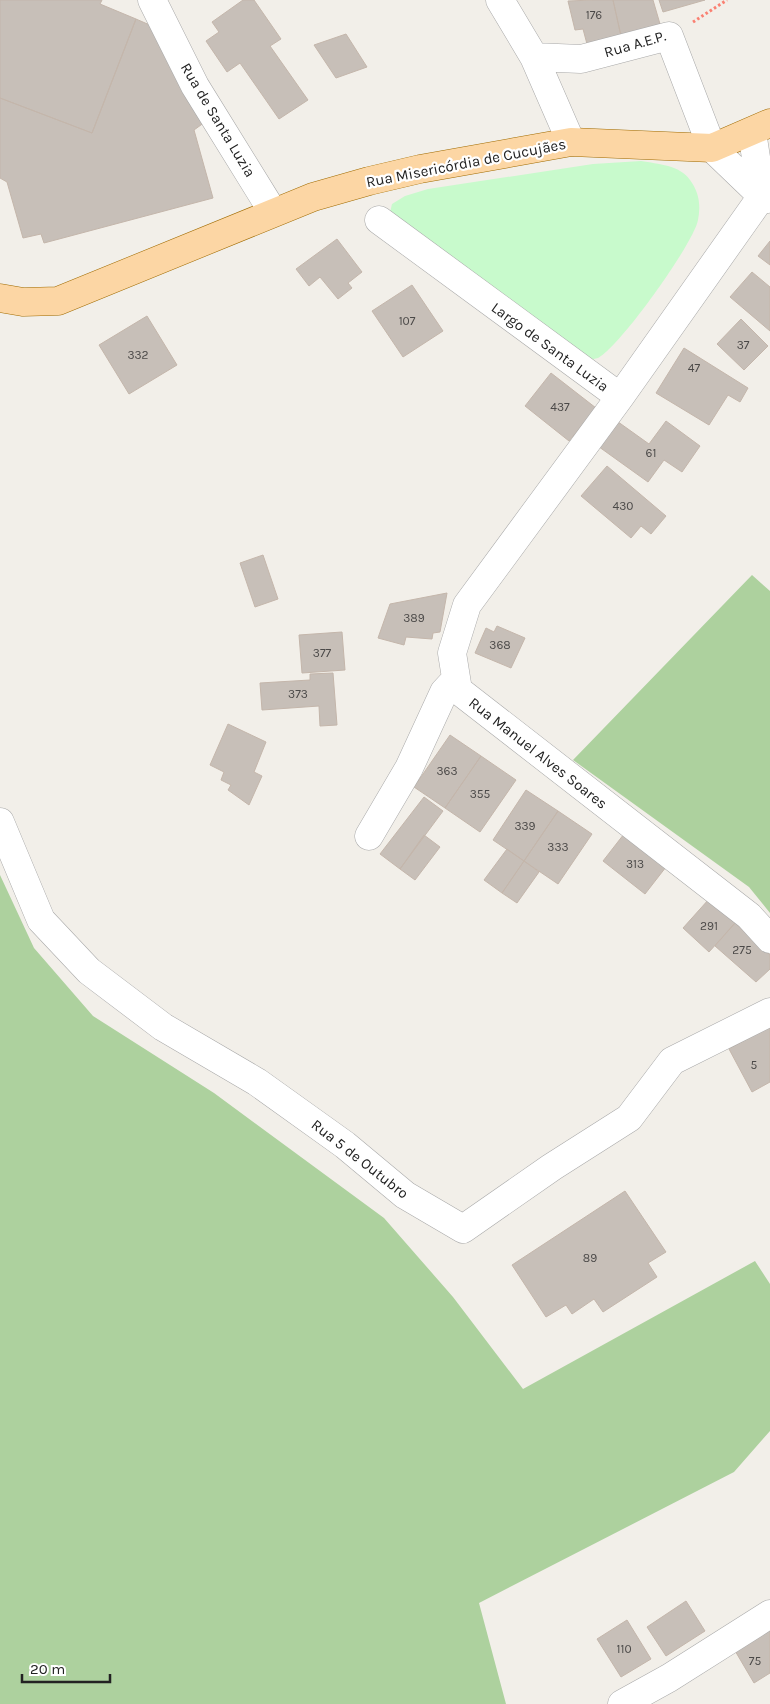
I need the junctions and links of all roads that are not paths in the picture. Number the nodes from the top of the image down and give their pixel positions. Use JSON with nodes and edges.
{"nodes":[{"id":1,"x":152,"y":0,"type":"edge"},
{"id":2,"x":500,"y":0,"type":"edge"},
{"id":3,"x":534,"y":57,"type":"junction"},
{"id":4,"x":761,"y":127,"type":"edge"},
{"id":5,"x":571,"y":142,"type":"junction"},
{"id":6,"x":712,"y":148,"type":"junction"},
{"id":7,"x":766,"y":198,"type":"edge"},
{"id":8,"x":273,"y":212,"type":"junction"},
{"id":9,"x":379,"y":220,"type":"dead end"},
{"id":10,"x":0,"y":298,"type":"edge"},
{"id":11,"x":620,"y":398,"type":"junction"},
{"id":12,"x":456,"y":678,"type":"junction"},
{"id":13,"x":0,"y":822,"type":"edge"},
{"id":14,"x":369,"y":836,"type":"dead end"},
{"id":15,"x":770,"y":938,"type":"edge"},
{"id":16,"x":770,"y":1012,"type":"edge"},
{"id":17,"x":770,"y":1614,"type":"edge"},
{"id":18,"x":622,"y":1704,"type":"edge"}],
"edges":[{"from":1,"to":8,"type":"street","name":"Rua de Santa Luzia"},
{"from":2,"to":3,"type":"street"},
{"from":3,"to":5,"type":"street"},
{"from":3,"to":6,"type":"street","name":"Rua A.E.P."},
{"from":4,"to":6,"type":"main road","name":"Rua Misericórdia de Cucujães"},
{"from":4,"to":7,"type":"street"},
{"from":5,"to":6,"type":"main road","name":"Rua Misericórdia de Cucujães"},
{"from":5,"to":8,"type":"main road","name":"Rua Misericórdia de Cucujães"},
{"from":6,"to":7,"type":"street"},
{"from":7,"to":11,"type":"street","name":"Largo de Santa Luzia"},
{"from":8,"to":10,"type":"main road","name":"Rua Misericórdia de Cucujães"},
{"from":9,"to":11,"type":"street","name":"Largo de Santa Luzia"},
{"from":11,"to":12,"type":"street","name":"Rua Manuel Alves Soares"},
{"from":12,"to":14,"type":"street"},
{"from":12,"to":15,"type":"street","name":"Rua Manuel Alves Soares"},
{"from":13,"to":16,"type":"street","name":"Rua 5 de Outubro"},
{"from":17,"to":18,"type":"street"}]}
